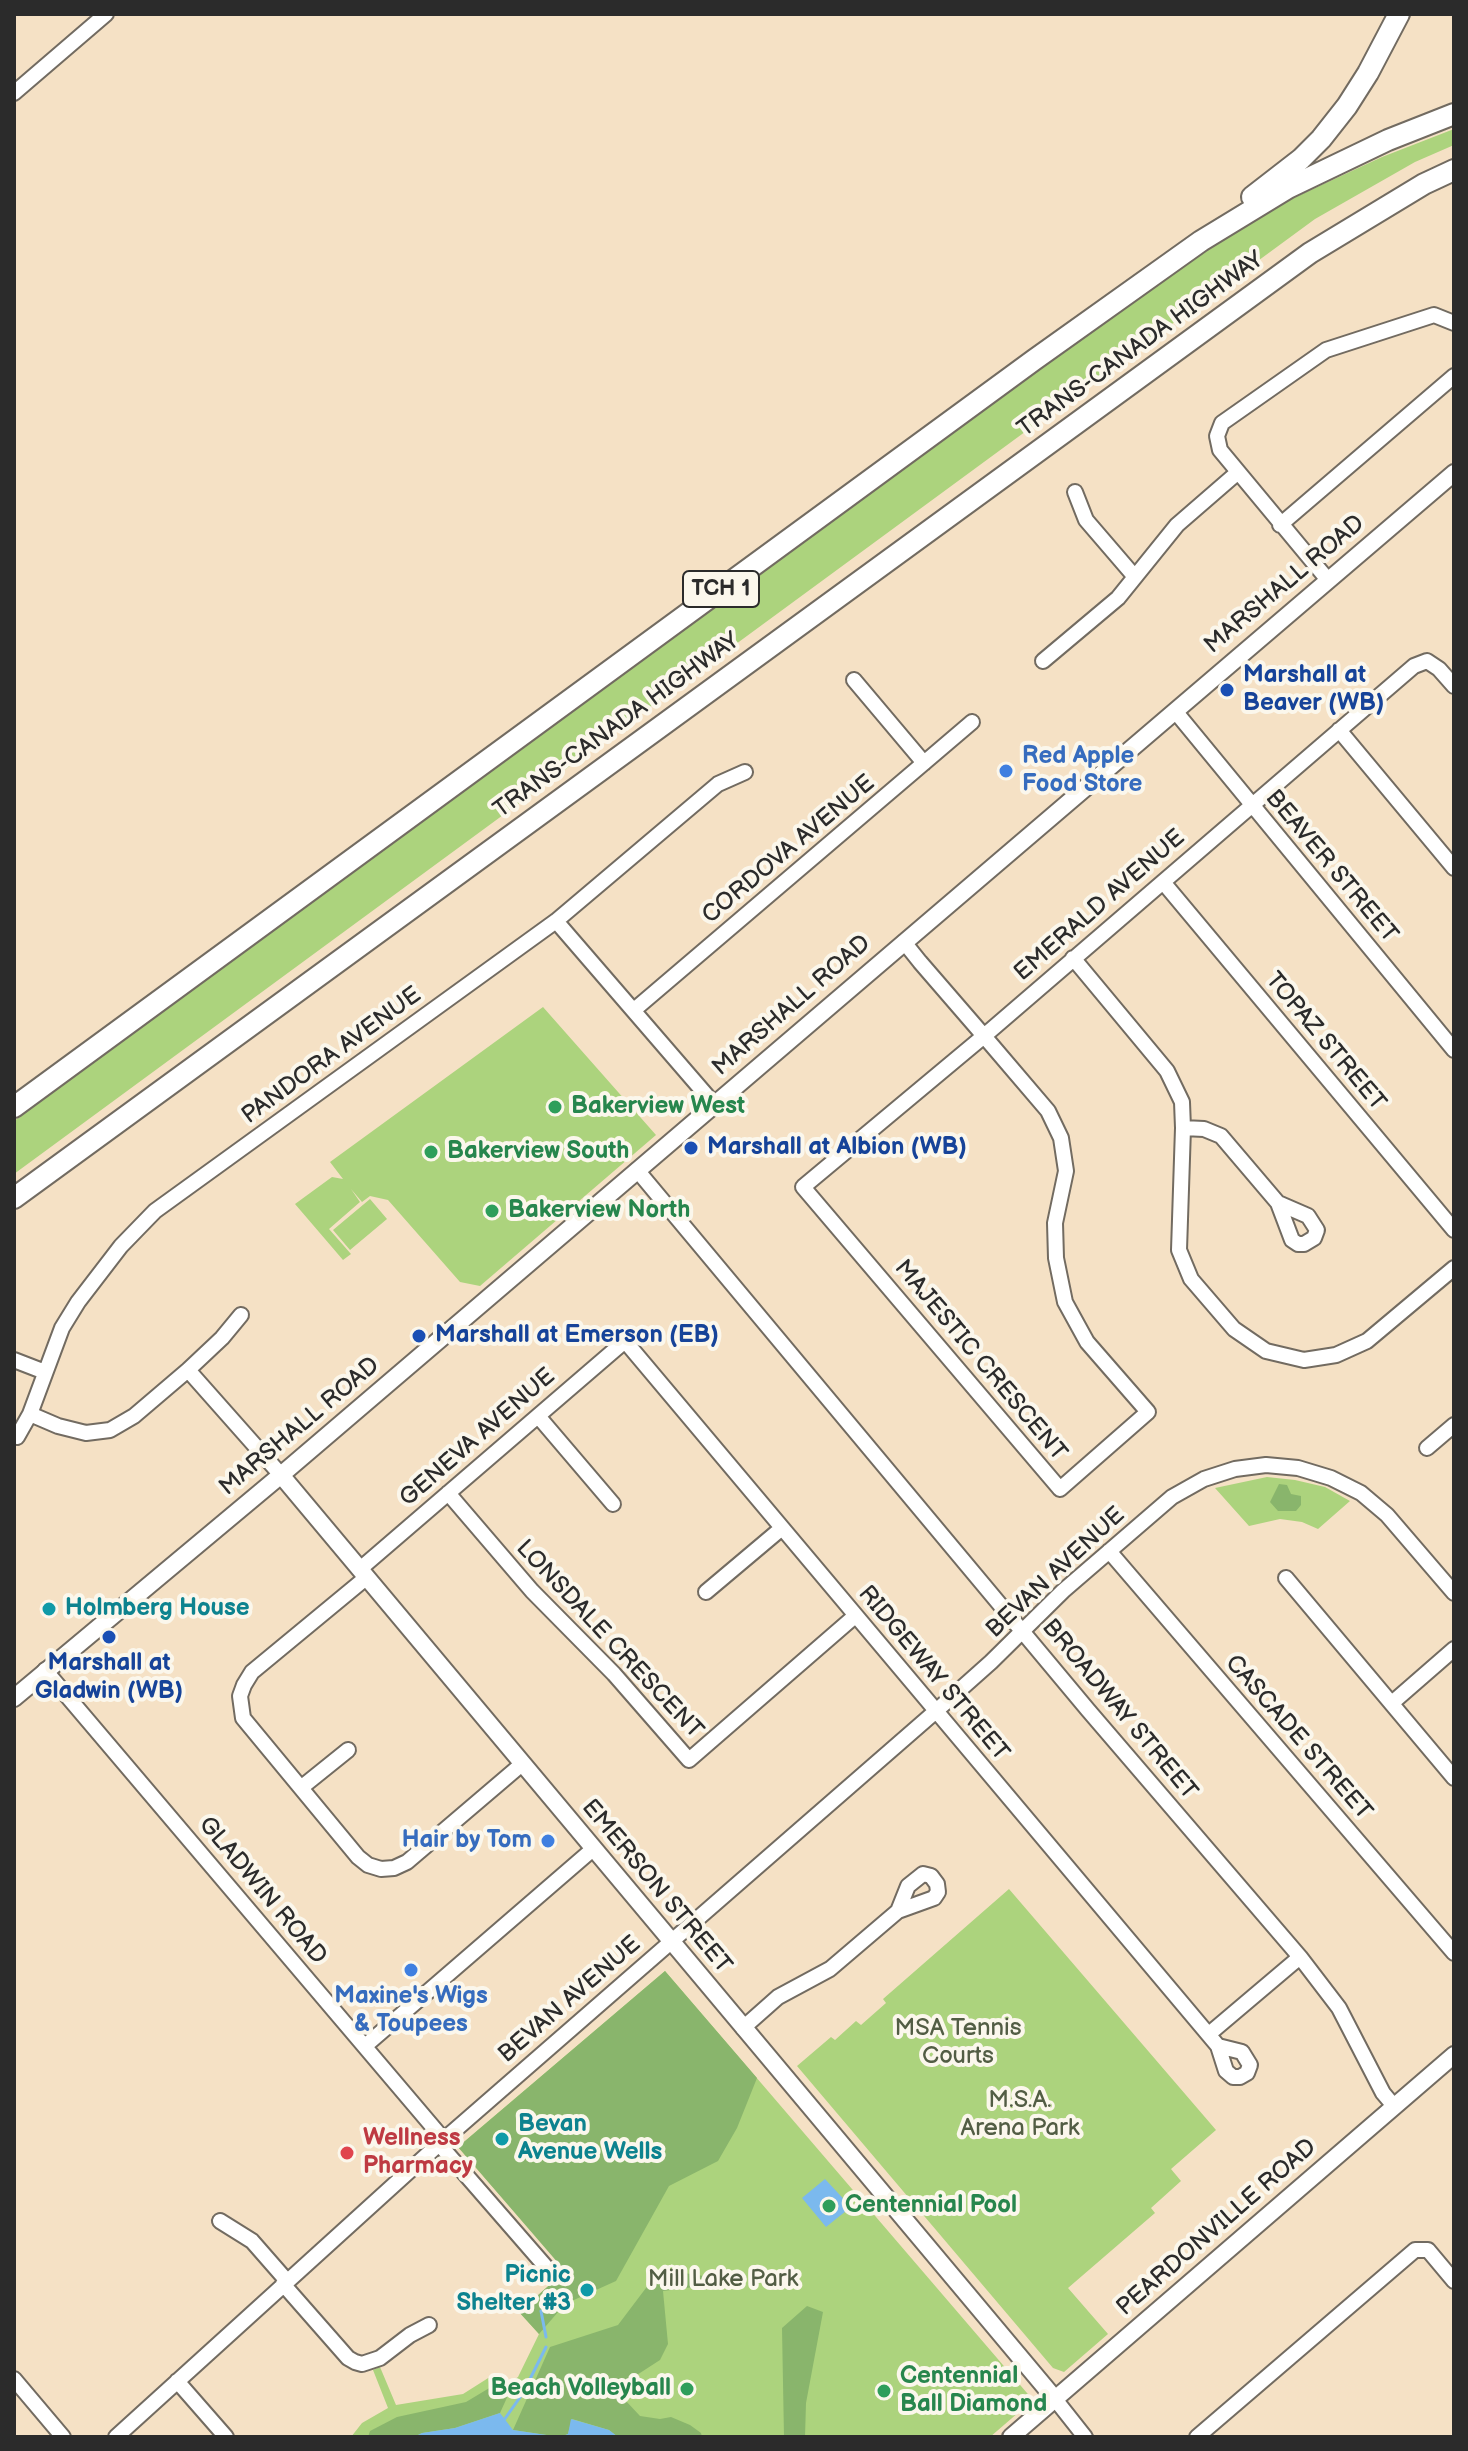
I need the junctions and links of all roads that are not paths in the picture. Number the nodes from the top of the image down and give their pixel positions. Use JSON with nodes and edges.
{"nodes":[{"id":1,"x":106,"y":14,"type":"edge"},
{"id":2,"x":1399,"y":14,"type":"edge"},
{"id":3,"x":14,"y":93,"type":"edge"},
{"id":4,"x":1454,"y":114,"type":"edge"},
{"id":5,"x":1454,"y":170,"type":"edge"},
{"id":6,"x":1454,"y":323,"type":"edge"},
{"id":7,"x":1034,"y":360,"type":"junction"},
{"id":8,"x":1454,"y":376,"type":"edge"},
{"id":9,"x":1237,"y":473,"type":"junction"},
{"id":10,"x":1452,"y":479,"type":"edge"},
{"id":11,"x":1075,"y":492,"type":"dead end"},
{"id":12,"x":1280,"y":525,"type":"junction"},
{"id":13,"x":1135,"y":577,"type":"junction"},
{"id":14,"x":1328,"y":580,"type":"junction"},
{"id":15,"x":1043,"y":661,"type":"dead end"},
{"id":16,"x":854,"y":680,"type":"dead end"},
{"id":17,"x":1454,"y":686,"type":"edge"},
{"id":18,"x":1175,"y":711,"type":"junction"},
{"id":19,"x":972,"y":722,"type":"dead end"},
{"id":20,"x":1339,"y":730,"type":"junction"},
{"id":21,"x":924,"y":763,"type":"junction"},
{"id":22,"x":745,"y":772,"type":"dead end"},
{"id":23,"x":1251,"y":806,"type":"junction"},
{"id":24,"x":1454,"y":868,"type":"edge"},
{"id":25,"x":1163,"y":882,"type":"junction"},
{"id":26,"x":556,"y":921,"type":"junction"},
{"id":27,"x":904,"y":942,"type":"junction"},
{"id":28,"x":1073,"y":958,"type":"junction"},
{"id":29,"x":634,"y":1010,"type":"junction"},
{"id":30,"x":984,"y":1036,"type":"junction"},
{"id":31,"x":1454,"y":1050,"type":"edge"},
{"id":32,"x":714,"y":1104,"type":"junction"},
{"id":33,"x":14,"y":1107,"type":"edge"},
{"id":34,"x":1183,"y":1128,"type":"junction"},
{"id":35,"x":637,"y":1170,"type":"junction"},
{"id":36,"x":803,"y":1187,"type":"joint"},
{"id":37,"x":14,"y":1198,"type":"edge"},
{"id":38,"x":1278,"y":1203,"type":"dead end"},
{"id":39,"x":1454,"y":1230,"type":"edge"},
{"id":40,"x":1454,"y":1268,"type":"edge"},
{"id":41,"x":241,"y":1315,"type":"dead end"},
{"id":42,"x":625,"y":1341,"type":"joint"},
{"id":43,"x":14,"y":1360,"type":"edge"},
{"id":44,"x":188,"y":1370,"type":"junction"},
{"id":45,"x":45,"y":1372,"type":"junction"},
{"id":46,"x":30,"y":1414,"type":"junction"},
{"id":47,"x":538,"y":1416,"type":"junction"},
{"id":48,"x":1454,"y":1425,"type":"edge"},
{"id":49,"x":17,"y":1437,"type":"dead end"},
{"id":50,"x":1427,"y":1448,"type":"dead end"},
{"id":51,"x":281,"y":1475,"type":"junction"},
{"id":52,"x":448,"y":1493,"type":"junction"},
{"id":53,"x":613,"y":1504,"type":"dead end"},
{"id":54,"x":782,"y":1528,"type":"junction"},
{"id":55,"x":1109,"y":1551,"type":"junction"},
{"id":56,"x":364,"y":1573,"type":"junction"},
{"id":57,"x":1286,"y":1578,"type":"dead end"},
{"id":58,"x":706,"y":1592,"type":"dead end"},
{"id":59,"x":1454,"y":1593,"type":"edge"},
{"id":60,"x":855,"y":1616,"type":"junction"},
{"id":61,"x":1024,"y":1631,"type":"junction"},
{"id":62,"x":1454,"y":1649,"type":"edge"},
{"id":63,"x":45,"y":1670,"type":"junction"},
{"id":64,"x":14,"y":1698,"type":"edge"},
{"id":65,"x":1392,"y":1703,"type":"junction"},
{"id":66,"x":936,"y":1711,"type":"junction"},
{"id":67,"x":348,"y":1750,"type":"dead end"},
{"id":68,"x":522,"y":1764,"type":"junction"},
{"id":69,"x":1454,"y":1778,"type":"edge"},
{"id":70,"x":302,"y":1787,"type":"junction"},
{"id":71,"x":593,"y":1849,"type":"junction"},
{"id":72,"x":898,"y":1911,"type":"dead end"},
{"id":73,"x":670,"y":1941,"type":"junction"},
{"id":74,"x":1454,"y":1953,"type":"edge"},
{"id":75,"x":1300,"y":1957,"type":"junction"},
{"id":76,"x":743,"y":2028,"type":"junction"},
{"id":77,"x":365,"y":2046,"type":"junction"},
{"id":78,"x":1452,"y":2062,"type":"edge"},
{"id":79,"x":1394,"y":2106,"type":"junction"},
{"id":80,"x":442,"y":2142,"type":"junction"},
{"id":81,"x":220,"y":2221,"type":"dead end"},
{"id":82,"x":546,"y":2267,"type":"dead end"},
{"id":83,"x":1454,"y":2281,"type":"edge"},
{"id":84,"x":285,"y":2283,"type":"junction"},
{"id":85,"x":429,"y":2325,"type":"dead end"},
{"id":86,"x":14,"y":2379,"type":"edge"},
{"id":87,"x":177,"y":2381,"type":"junction"},
{"id":88,"x":1055,"y":2399,"type":"junction"},
{"id":89,"x":63,"y":2437,"type":"edge"},
{"id":90,"x":116,"y":2437,"type":"edge"},
{"id":91,"x":226,"y":2437,"type":"edge"},
{"id":92,"x":1011,"y":2437,"type":"edge"},
{"id":93,"x":1085,"y":2437,"type":"edge"},
{"id":94,"x":1197,"y":2437,"type":"edge"}],
"edges":[{"from":1,"to":3,"type":"street"},
{"from":2,"to":7,"type":"highway"},
{"from":4,"to":7,"type":"highway","name":"TRANS-CANADA HIGHWAY","number":"TCH 1"},
{"from":5,"to":37,"type":"highway","name":"TRANS-CANADA HIGHWAY"},
{"from":6,"to":9,"type":"street"},
{"from":7,"to":33,"type":"highway","name":"TRANS-CANADA HIGHWAY","number":"TCH 1"},
{"from":8,"to":12,"type":"street"},
{"from":9,"to":12,"type":"street"},
{"from":9,"to":13,"type":"street"},
{"from":10,"to":14,"type":"main road","name":"MARSHALL ROAD"},
{"from":11,"to":13,"type":"street"},
{"from":12,"to":14,"type":"street"},
{"from":13,"to":15,"type":"street"},
{"from":14,"to":18,"type":"main road","name":"MARSHALL ROAD"},
{"from":16,"to":21,"type":"street"},
{"from":17,"to":20,"type":"street","name":"EMERALD AVENUE"},
{"from":18,"to":23,"type":"street","name":"BEAVER STREET"},
{"from":18,"to":27,"type":"main road","name":"MARSHALL ROAD"},
{"from":19,"to":21,"type":"street","name":"CORDOVA AVENUE"},
{"from":20,"to":23,"type":"street","name":"EMERALD AVENUE"},
{"from":20,"to":24,"type":"street"},
{"from":21,"to":29,"type":"street","name":"CORDOVA AVENUE"},
{"from":22,"to":26,"type":"street","name":"PANDORA AVENUE"},
{"from":23,"to":25,"type":"street","name":"EMERALD AVENUE"},
{"from":23,"to":31,"type":"street","name":"BEAVER STREET"},
{"from":25,"to":28,"type":"street","name":"EMERALD AVENUE"},
{"from":25,"to":39,"type":"street","name":"TOPAZ STREET"},
{"from":26,"to":29,"type":"street"},
{"from":26,"to":45,"type":"street","name":"PANDORA AVENUE"},
{"from":27,"to":30,"type":"street","name":"MAJESTIC CRESCENT"},
{"from":27,"to":32,"type":"main road","name":"MARSHALL ROAD"},
{"from":28,"to":30,"type":"street","name":"EMERALD AVENUE"},
{"from":28,"to":34,"type":"street"},
{"from":29,"to":32,"type":"street"},
{"from":30,"to":36,"type":"street","name":"EMERALD AVENUE"},
{"from":30,"to":36,"type":"street","name":"MAJESTIC CRESCENT"},
{"from":32,"to":35,"type":"main road","name":"MARSHALL ROAD"},
{"from":34,"to":38,"type":"street"},
{"from":34,"to":40,"type":"street"},
{"from":35,"to":51,"type":"main road","name":"MARSHALL ROAD"},
{"from":35,"to":61,"type":"street","name":"BROADWAY STREET"},
{"from":41,"to":44,"type":"street"},
{"from":42,"to":47,"type":"street","name":"GENEVA AVENUE"},
{"from":42,"to":54,"type":"street","name":"RIDGEWAY STREET"},
{"from":43,"to":45,"type":"street"},
{"from":44,"to":46,"type":"street"},
{"from":44,"to":51,"type":"street","name":"EMERSON STREET"},
{"from":45,"to":46,"type":"street","name":"PANDORA AVENUE"},
{"from":46,"to":49,"type":"street","name":"PANDORA AVENUE"},
{"from":47,"to":52,"type":"street","name":"GENEVA AVENUE"},
{"from":47,"to":53,"type":"street"},
{"from":48,"to":50,"type":"street"},
{"from":51,"to":56,"type":"main road","name":"EMERSON STREET"},
{"from":51,"to":63,"type":"main road","name":"MARSHALL ROAD"},
{"from":52,"to":56,"type":"street","name":"GENEVA AVENUE"},
{"from":52,"to":60,"type":"street","name":"LONSDALE CRESCENT"},
{"from":54,"to":58,"type":"street"},
{"from":54,"to":60,"type":"street","name":"RIDGEWAY STREET"},
{"from":55,"to":59,"type":"street","name":"BEVAN AVENUE"},
{"from":55,"to":61,"type":"street","name":"BEVAN AVENUE"},
{"from":55,"to":74,"type":"street","name":"CASCADE STREET"},
{"from":56,"to":68,"type":"main road","name":"EMERSON STREET"},
{"from":56,"to":70,"type":"street","name":"GENEVA AVENUE"},
{"from":57,"to":65,"type":"street"},
{"from":60,"to":66,"type":"street","name":"RIDGEWAY STREET"},
{"from":61,"to":66,"type":"street","name":"BEVAN AVENUE"},
{"from":61,"to":75,"type":"street","name":"BROADWAY STREET"},
{"from":62,"to":65,"type":"street"},
{"from":63,"to":64,"type":"main road","name":"MARSHALL ROAD"},
{"from":63,"to":77,"type":"street","name":"GLADWIN ROAD"},
{"from":65,"to":69,"type":"street"},
{"from":66,"to":73,"type":"street","name":"BEVAN AVENUE"},
{"from":66,"to":75,"type":"street","name":"RIDGEWAY STREET"},
{"from":67,"to":70,"type":"street"},
{"from":68,"to":70,"type":"street","name":"GENEVA AVENUE"},
{"from":68,"to":71,"type":"main road","name":"EMERSON STREET"},
{"from":71,"to":73,"type":"main road","name":"EMERSON STREET"},
{"from":71,"to":77,"type":"street"},
{"from":72,"to":76,"type":"street"},
{"from":73,"to":76,"type":"main road","name":"EMERSON STREET"},
{"from":73,"to":80,"type":"street","name":"BEVAN AVENUE"},
{"from":75,"to":79,"type":"street","name":"BROADWAY STREET"},
{"from":76,"to":88,"type":"main road","name":"EMERSON STREET"},
{"from":77,"to":80,"type":"street","name":"GLADWIN ROAD"},
{"from":78,"to":79,"type":"main road","name":"PEARDONVILLE ROAD"},
{"from":79,"to":88,"type":"main road","name":"PEARDONVILLE ROAD"},
{"from":80,"to":82,"type":"street","name":"GLADWIN ROAD"},
{"from":80,"to":84,"type":"street","name":"BEVAN AVENUE"},
{"from":81,"to":84,"type":"street"},
{"from":83,"to":94,"type":"street"},
{"from":84,"to":85,"type":"street"},
{"from":84,"to":87,"type":"street","name":"BEVAN AVENUE"},
{"from":86,"to":89,"type":"street"},
{"from":87,"to":90,"type":"street","name":"BEVAN AVENUE"},
{"from":87,"to":91,"type":"street"},
{"from":88,"to":92,"type":"main road","name":"PEARDONVILLE ROAD"},
{"from":88,"to":93,"type":"street","name":"EMERSON STREET"}]}
